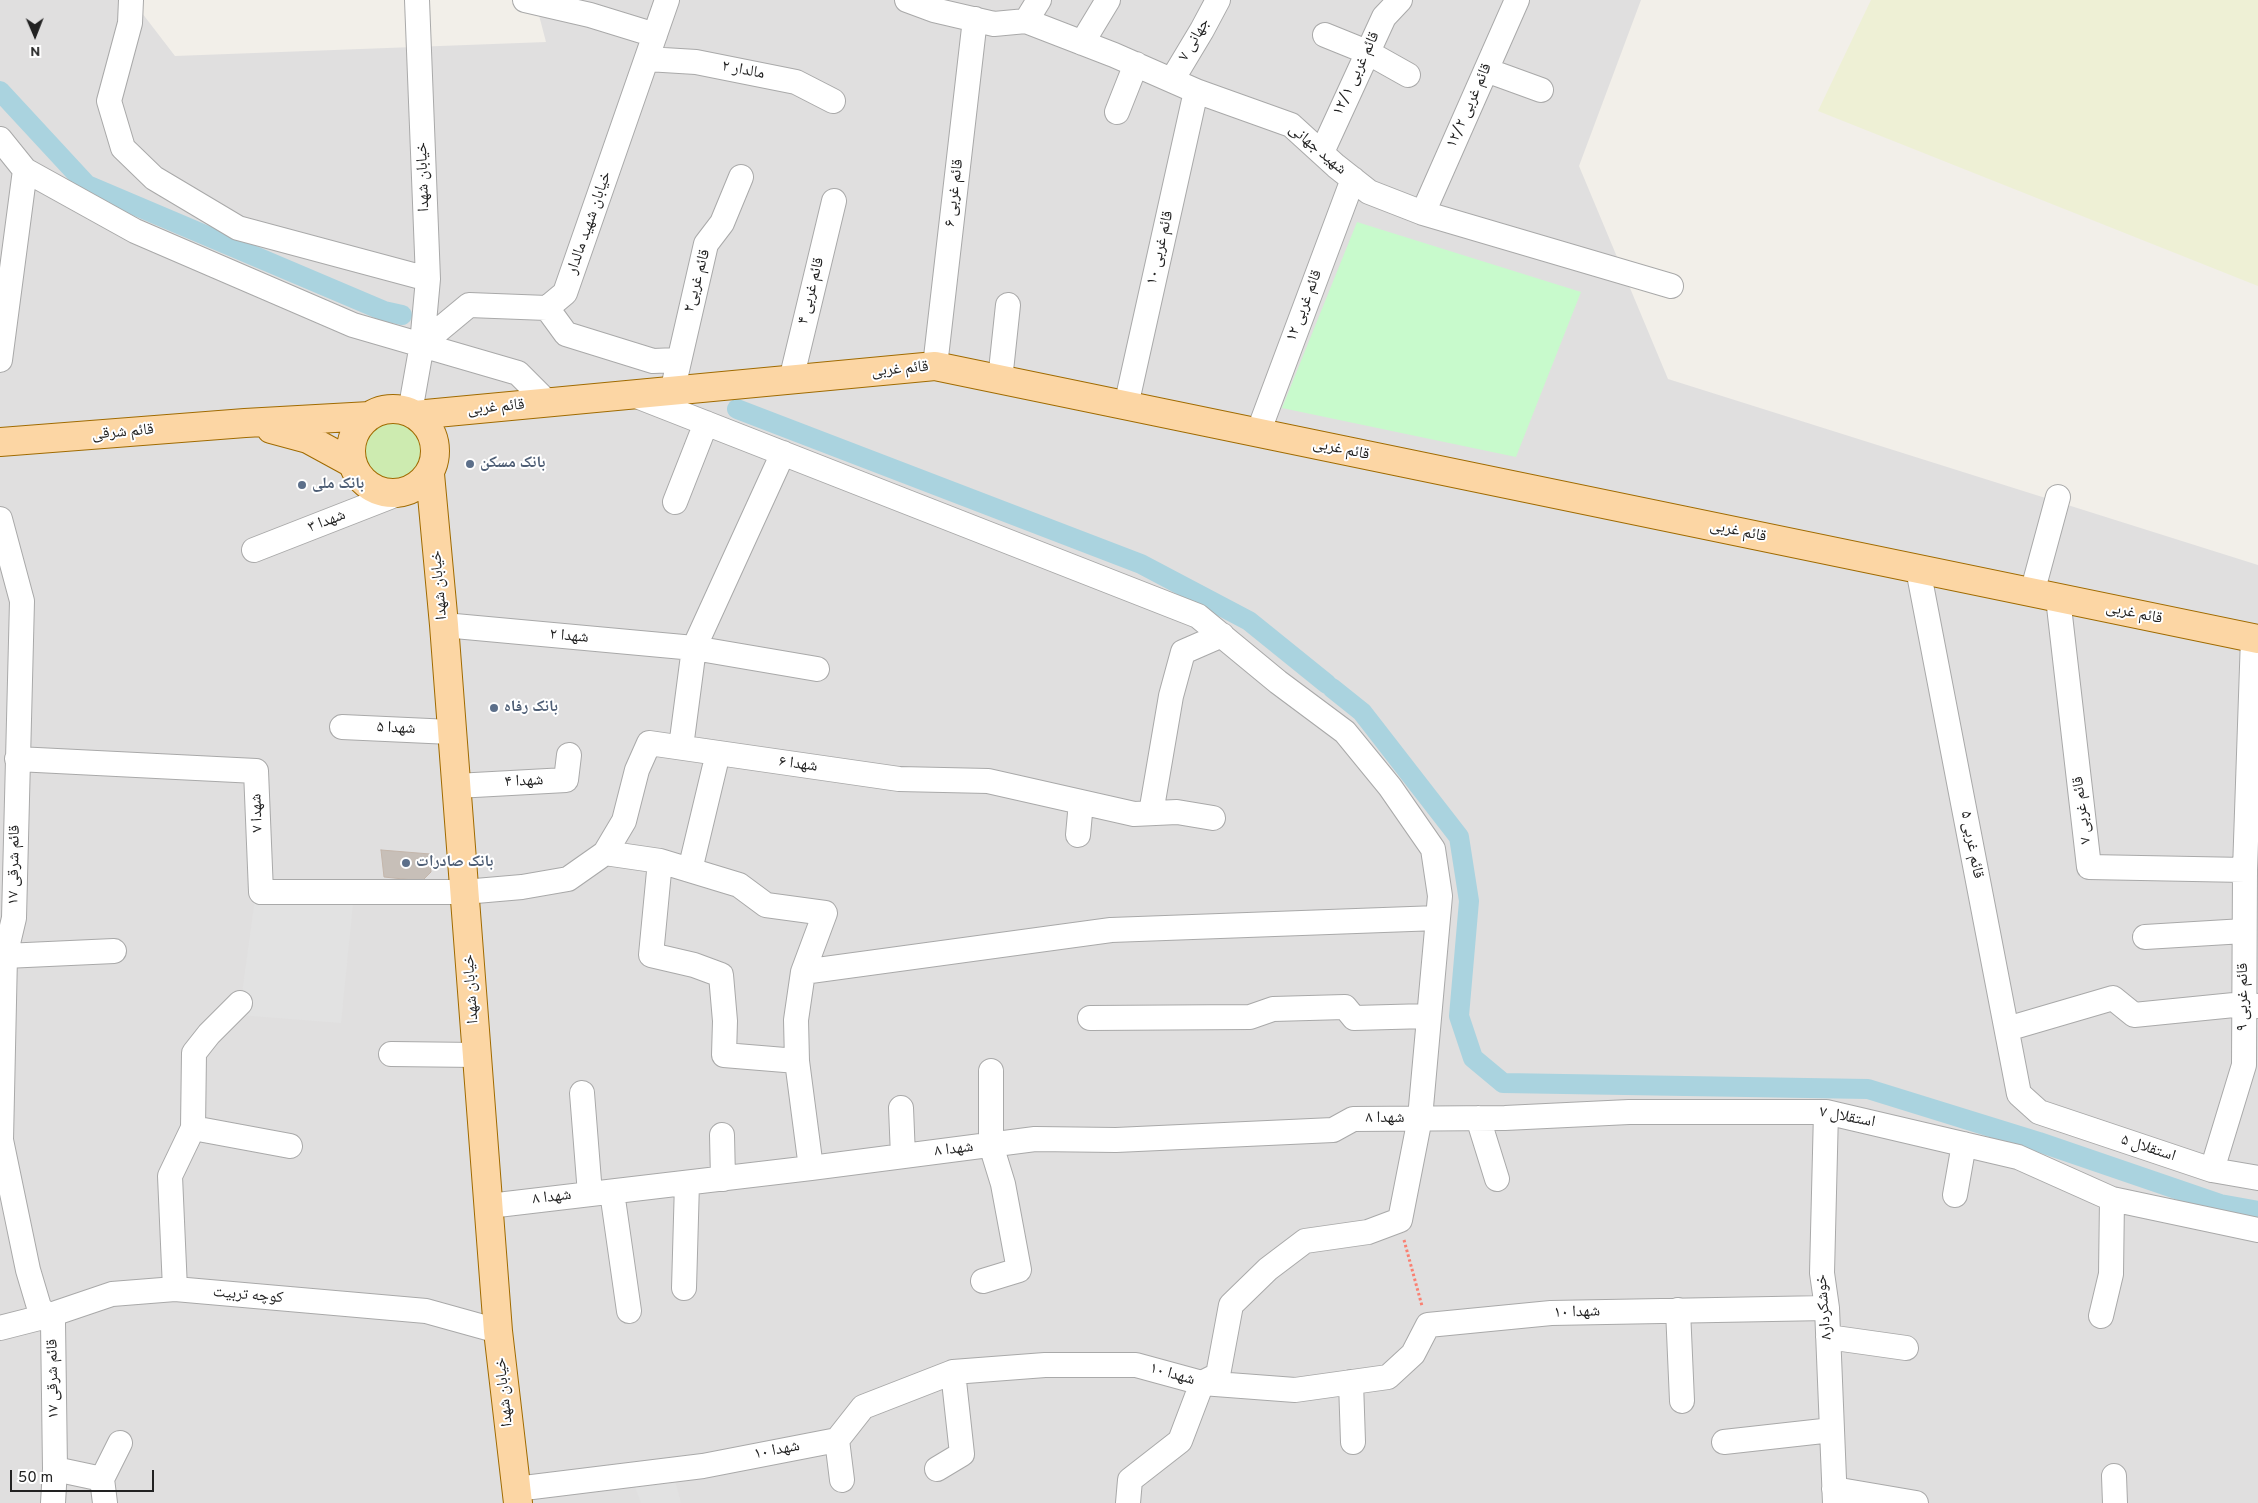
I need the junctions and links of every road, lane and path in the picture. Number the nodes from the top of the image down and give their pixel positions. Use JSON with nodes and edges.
{"nodes":[{"id":1,"x":131,"y":0,"type":"edge"},
{"id":2,"x":417,"y":0,"type":"edge"},
{"id":3,"x":525,"y":0,"type":"edge"},
{"id":4,"x":667,"y":0,"type":"edge"},
{"id":5,"x":907,"y":0,"type":"edge"},
{"id":6,"x":1040,"y":0,"type":"edge"},
{"id":7,"x":1108,"y":0,"type":"edge"},
{"id":8,"x":1218,"y":0,"type":"edge"},
{"id":9,"x":1400,"y":0,"type":"edge"},
{"id":10,"x":1517,"y":0,"type":"edge"},
{"id":11,"x":975,"y":20,"type":"junction"},
{"id":12,"x":1026,"y":21,"type":"junction"},
{"id":13,"x":655,"y":35,"type":"junction"},
{"id":14,"x":1325,"y":35,"type":"dead end"},
{"id":15,"x":1082,"y":43,"type":"junction"},
{"id":16,"x":1367,"y":52,"type":"junction"},
{"id":17,"x":647,"y":59,"type":"junction"},
{"id":18,"x":1136,"y":64,"type":"junction"},
{"id":19,"x":1486,"y":70,"type":"junction"},
{"id":20,"x":1408,"y":75,"type":"dead end"},
{"id":21,"x":1172,"y":80,"type":"junction"},
{"id":22,"x":1542,"y":90,"type":"dead end"},
{"id":23,"x":1196,"y":91,"type":"junction"},
{"id":24,"x":834,"y":101,"type":"dead end"},
{"id":25,"x":1117,"y":112,"type":"dead end"},
{"id":26,"x":0,"y":139,"type":"edge"},
{"id":27,"x":1322,"y":152,"type":"junction"},
{"id":28,"x":25,"y":170,"type":"junction"},
{"id":29,"x":741,"y":177,"type":"dead end"},
{"id":30,"x":1353,"y":179,"type":"junction"},
{"id":31,"x":834,"y":201,"type":"dead end"},
{"id":32,"x":1423,"y":212,"type":"junction"},
{"id":33,"x":428,"y":279,"type":"junction"},
{"id":34,"x":1671,"y":286,"type":"dead end"},
{"id":35,"x":1008,"y":305,"type":"dead end"},
{"id":36,"x":547,"y":308,"type":"junction"},
{"id":37,"x":422,"y":344,"type":"junction"},
{"id":38,"x":0,"y":360,"type":"edge"},
{"id":39,"x":678,"y":360,"type":"junction"},
{"id":40,"x":935,"y":366,"type":"junction"},
{"id":41,"x":791,"y":380,"type":"junction"},
{"id":42,"x":1000,"y":380,"type":"junction"},
{"id":43,"x":672,"y":392,"type":"junction"},
{"id":44,"x":634,"y":395,"type":"junction"},
{"id":45,"x":548,"y":404,"type":"junction"},
{"id":46,"x":1126,"y":406,"type":"junction"},
{"id":47,"x":413,"y":413,"type":"junction"},
{"id":48,"x":370,"y":416,"type":"junction"},
{"id":49,"x":245,"y":423,"type":"junction"},
{"id":50,"x":706,"y":423,"type":"junction"},
{"id":51,"x":1258,"y":433,"type":"junction"},
{"id":52,"x":0,"y":442,"type":"edge"},
{"id":53,"x":783,"y":453,"type":"junction"},
{"id":54,"x":352,"y":463,"type":"junction"},
{"id":55,"x":430,"y":474,"type":"junction"},
{"id":56,"x":400,"y":494,"type":"junction"},
{"id":57,"x":2058,"y":497,"type":"dead end"},
{"id":58,"x":675,"y":502,"type":"dead end"},
{"id":59,"x":0,"y":519,"type":"edge"},
{"id":60,"x":254,"y":550,"type":"dead end"},
{"id":61,"x":1918,"y":569,"type":"junction"},
{"id":62,"x":2045,"y":596,"type":"junction"},
{"id":63,"x":444,"y":625,"type":"junction"},
{"id":64,"x":1222,"y":635,"type":"junction"},
{"id":65,"x":2256,"y":639,"type":"edge"},
{"id":66,"x":694,"y":648,"type":"junction"},
{"id":67,"x":817,"y":669,"type":"dead end"},
{"id":68,"x":342,"y":727,"type":"dead end"},
{"id":69,"x":451,"y":732,"type":"junction"},
{"id":70,"x":681,"y":748,"type":"junction"},
{"id":71,"x":718,"y":753,"type":"junction"},
{"id":72,"x":569,"y":755,"type":"dead end"},
{"id":73,"x":11,"y":763,"type":"edge"},
{"id":74,"x":456,"y":786,"type":"junction"},
{"id":75,"x":1081,"y":802,"type":"junction"},
{"id":76,"x":1151,"y":813,"type":"junction"},
{"id":77,"x":2252,"y":813,"type":"edge"},
{"id":78,"x":1212,"y":818,"type":"dead end"},
{"id":79,"x":1078,"y":835,"type":"dead end"},
{"id":80,"x":605,"y":853,"type":"junction"},
{"id":81,"x":660,"y":861,"type":"junction"},
{"id":82,"x":690,"y":870,"type":"junction"},
{"id":83,"x":2245,"y":870,"type":"junction"},
{"id":84,"x":464,"y":892,"type":"junction"},
{"id":85,"x":1438,"y":918,"type":"junction"},
{"id":86,"x":2244,"y":931,"type":"junction"},
{"id":87,"x":2145,"y":937,"type":"dead end"},
{"id":88,"x":114,"y":951,"type":"dead end"},
{"id":89,"x":5,"y":956,"type":"junction"},
{"id":90,"x":802,"y":972,"type":"junction"},
{"id":91,"x":240,"y":1003,"type":"dead end"},
{"id":92,"x":2251,"y":1005,"type":"edge"},
{"id":93,"x":1428,"y":1016,"type":"junction"},
{"id":94,"x":1090,"y":1018,"type":"dead end"},
{"id":95,"x":2007,"y":1029,"type":"junction"},
{"id":96,"x":391,"y":1054,"type":"dead end"},
{"id":97,"x":477,"y":1055,"type":"junction"},
{"id":98,"x":797,"y":1061,"type":"junction"},
{"id":99,"x":991,"y":1072,"type":"dead end"},
{"id":100,"x":582,"y":1093,"type":"dead end"},
{"id":101,"x":1,"y":1107,"type":"edge"},
{"id":102,"x":901,"y":1108,"type":"dead end"},
{"id":103,"x":1826,"y":1112,"type":"junction"},
{"id":104,"x":2039,"y":1112,"type":"joint"},
{"id":105,"x":1420,"y":1118,"type":"junction"},
{"id":106,"x":1478,"y":1118,"type":"junction"},
{"id":107,"x":193,"y":1128,"type":"junction"},
{"id":108,"x":722,"y":1135,"type":"dead end"},
{"id":109,"x":1964,"y":1144,"type":"junction"},
{"id":110,"x":991,"y":1145,"type":"junction"},
{"id":111,"x":290,"y":1146,"type":"dead end"},
{"id":112,"x":903,"y":1156,"type":"junction"},
{"id":113,"x":811,"y":1168,"type":"junction"},
{"id":114,"x":2212,"y":1170,"type":"junction"},
{"id":115,"x":2258,"y":1178,"type":"edge"},
{"id":116,"x":723,"y":1179,"type":"junction"},
{"id":117,"x":1497,"y":1179,"type":"dead end"},
{"id":118,"x":687,"y":1183,"type":"junction"},
{"id":119,"x":601,"y":1193,"type":"junction"},
{"id":120,"x":1955,"y":1195,"type":"dead end"},
{"id":121,"x":2112,"y":1198,"type":"junction"},
{"id":122,"x":489,"y":1206,"type":"junction"},
{"id":123,"x":1400,"y":1220,"type":"junction"},
{"id":124,"x":2258,"y":1230,"type":"edge"},
{"id":125,"x":983,"y":1281,"type":"dead end"},
{"id":126,"x":684,"y":1288,"type":"dead end"},
{"id":127,"x":175,"y":1290,"type":"junction"},
{"id":128,"x":1827,"y":1308,"type":"junction"},
{"id":129,"x":1678,"y":1310,"type":"junction"},
{"id":130,"x":629,"y":1312,"type":"dead end"},
{"id":131,"x":47,"y":1316,"type":"junction"},
{"id":132,"x":2101,"y":1316,"type":"dead end"},
{"id":133,"x":1428,"y":1325,"type":"junction"},
{"id":134,"x":0,"y":1328,"type":"edge"},
{"id":135,"x":498,"y":1331,"type":"junction"},
{"id":136,"x":1828,"y":1337,"type":"junction"},
{"id":137,"x":1906,"y":1348,"type":"dead end"},
{"id":138,"x":953,"y":1372,"type":"junction"},
{"id":139,"x":1351,"y":1382,"type":"junction"},
{"id":140,"x":1202,"y":1383,"type":"junction"},
{"id":141,"x":1682,"y":1401,"type":"dead end"},
{"id":142,"x":1832,"y":1430,"type":"junction"},
{"id":143,"x":837,"y":1440,"type":"junction"},
{"id":144,"x":1353,"y":1442,"type":"dead end"},
{"id":145,"x":1724,"y":1442,"type":"dead end"},
{"id":146,"x":120,"y":1443,"type":"dead end"},
{"id":147,"x":55,"y":1468,"type":"junction"},
{"id":148,"x":937,"y":1469,"type":"dead end"},
{"id":149,"x":2114,"y":1476,"type":"dead end"},
{"id":150,"x":102,"y":1478,"type":"junction"},
{"id":151,"x":842,"y":1480,"type":"dead end"},
{"id":152,"x":517,"y":1496,"type":"edge"},
{"id":153,"x":1835,"y":1496,"type":"edge"},
{"id":154,"x":53,"y":1503,"type":"edge"},
{"id":155,"x":105,"y":1503,"type":"edge"},
{"id":156,"x":1128,"y":1503,"type":"edge"},
{"id":157,"x":1916,"y":1503,"type":"edge"},
{"id":158,"x":2115,"y":1503,"type":"edge"}],
"edges":[{"from":1,"to":33,"type":"street"},
{"from":2,"to":33,"type":"street","name":"خیابان شهدا"},
{"from":3,"to":13,"type":"street"},
{"from":4,"to":13,"type":"street","name":"خیابان شهید مالدار"},
{"from":5,"to":11,"type":"street","name":"شهید جهانی"},
{"from":6,"to":12,"type":"street"},
{"from":7,"to":15,"type":"street"},
{"from":8,"to":21,"type":"street","name":"جهانی ۷"},
{"from":9,"to":16,"type":"street","name":"قائم غربی ۱۲/۱"},
{"from":10,"to":19,"type":"street","name":"قائم غربی ۱۲/۲"},
{"from":11,"to":12,"type":"street","name":"شهید جهانی"},
{"from":11,"to":40,"type":"street","name":"قائم غربی ۶"},
{"from":12,"to":15,"type":"street","name":"شهید جهانی"},
{"from":13,"to":17,"type":"street","name":"خیابان شهید مالدار"},
{"from":14,"to":16,"type":"street"},
{"from":15,"to":18,"type":"street","name":"شهید جهانی"},
{"from":16,"to":20,"type":"street"},
{"from":16,"to":27,"type":"street","name":"قائم غربی ۱۲/۱"},
{"from":17,"to":24,"type":"street","name":"مالدار ۲"},
{"from":17,"to":36,"type":"street","name":"خیابان شهید مالدار"},
{"from":18,"to":21,"type":"street","name":"شهید جهانی"},
{"from":18,"to":25,"type":"street"},
{"from":19,"to":22,"type":"street"},
{"from":19,"to":32,"type":"street","name":"قائم غربی ۱۲/۲"},
{"from":21,"to":23,"type":"street","name":"شهید جهانی"},
{"from":23,"to":27,"type":"street","name":"شهید جهانی"},
{"from":23,"to":46,"type":"street","name":"قائم غربی ۱۰"},
{"from":26,"to":28,"type":"street"},
{"from":27,"to":30,"type":"street","name":"شهید جهانی"},
{"from":28,"to":37,"type":"street"},
{"from":28,"to":38,"type":"street"},
{"from":29,"to":39,"type":"street","name":"۲قائم غربی"},
{"from":30,"to":32,"type":"street","name":"شهید جهانی"},
{"from":30,"to":51,"type":"street","name":"قائم غربی ۱۲"},
{"from":31,"to":41,"type":"street","name":"قائم غربی ۴"},
{"from":32,"to":34,"type":"street","name":"شهید جهانی"},
{"from":33,"to":37,"type":"street","name":"خیابان شهدا"},
{"from":35,"to":42,"type":"street"},
{"from":36,"to":37,"type":"street"},
{"from":36,"to":39,"type":"street"},
{"from":37,"to":45,"type":"street"},
{"from":37,"to":47,"type":"street","name":"خیابان شهدا"},
{"from":39,"to":43,"type":"street","name":"۲قائم غربی"},
{"from":40,"to":41,"type":"main road","name":"قائم غربی"},
{"from":40,"to":42,"type":"main road","name":"قائم غربی"},
{"from":41,"to":43,"type":"main road","name":"قائم غربی"},
{"from":42,"to":46,"type":"main road","name":"قائم غربی"},
{"from":43,"to":44,"type":"main road","name":"قائم غربی"},
{"from":44,"to":45,"type":"main road","name":"قائم غربی"},
{"from":44,"to":50,"type":"street"},
{"from":45,"to":47,"type":"main road","name":"قائم غربی"},
{"from":46,"to":51,"type":"main road","name":"قائم غربی"},
{"from":47,"to":48,"type":"main road"},
{"from":47,"to":55,"type":"main road"},
{"from":48,"to":49,"type":"main road","name":"قائم شرقی"},
{"from":48,"to":54,"type":"main road"},
{"from":49,"to":52,"type":"main road","name":"قائم شرقی"},
{"from":49,"to":54,"type":"main road"},
{"from":50,"to":53,"type":"street"},
{"from":50,"to":58,"type":"street"},
{"from":51,"to":61,"type":"main road","name":"قائم غربی"},
{"from":53,"to":64,"type":"street"},
{"from":53,"to":66,"type":"street"},
{"from":54,"to":56,"type":"main road"},
{"from":55,"to":56,"type":"main road"},
{"from":55,"to":63,"type":"main road","name":"خیابان شهدا"},
{"from":56,"to":60,"type":"street","name":"شهدا ۳"},
{"from":57,"to":62,"type":"street"},
{"from":59,"to":73,"type":"street","name":"قائم شرقی ۱۷"},
{"from":61,"to":62,"type":"main road","name":"قائم غربی"},
{"from":61,"to":95,"type":"street","name":"قائم غربی ۵"},
{"from":62,"to":65,"type":"main road","name":"قائم غربی"},
{"from":62,"to":83,"type":"street","name":"قائم غربی ۷"},
{"from":63,"to":66,"type":"street","name":"شهدا ۲"},
{"from":63,"to":69,"type":"main road","name":"خیابان شهدا"},
{"from":64,"to":76,"type":"street"},
{"from":64,"to":85,"type":"street"},
{"from":65,"to":77,"type":"street","name":"قائم غربی ۹"},
{"from":66,"to":67,"type":"street","name":"شهدا ۲"},
{"from":66,"to":70,"type":"street"},
{"from":68,"to":69,"type":"street","name":"شهدا ۵"},
{"from":69,"to":74,"type":"main road","name":"خیابان شهدا"},
{"from":70,"to":71,"type":"street","name":"شهدا ۶"},
{"from":70,"to":80,"type":"street","name":"شهدا ۶"},
{"from":71,"to":75,"type":"street","name":"شهدا ۶"},
{"from":71,"to":82,"type":"street"},
{"from":72,"to":74,"type":"street","name":"شهدا ۴"},
{"from":73,"to":84,"type":"street","name":"شهدا ۷"},
{"from":73,"to":89,"type":"street","name":"قائم شرقی ۱۷"},
{"from":74,"to":84,"type":"main road","name":"خیابان شهدا"},
{"from":75,"to":76,"type":"street","name":"شهدا ۶"},
{"from":75,"to":79,"type":"street"},
{"from":76,"to":78,"type":"street","name":"شهدا ۶"},
{"from":77,"to":83,"type":"street","name":"قائم غربی ۹"},
{"from":80,"to":81,"type":"street"},
{"from":80,"to":84,"type":"street","name":"شهدا ۶"},
{"from":81,"to":82,"type":"street"},
{"from":81,"to":98,"type":"street"},
{"from":82,"to":90,"type":"street"},
{"from":83,"to":86,"type":"street","name":"قائم غربی ۹"},
{"from":84,"to":97,"type":"main road","name":"خیابان شهدا"},
{"from":85,"to":90,"type":"street"},
{"from":85,"to":93,"type":"street"},
{"from":86,"to":87,"type":"street"},
{"from":86,"to":92,"type":"street","name":"قائم غربی ۹"},
{"from":88,"to":89,"type":"street"},
{"from":89,"to":101,"type":"street","name":"قائم شرقی ۱۷"},
{"from":90,"to":98,"type":"street"},
{"from":91,"to":107,"type":"street"},
{"from":92,"to":95,"type":"street"},
{"from":92,"to":114,"type":"street","name":"قائم غربی ۹"},
{"from":93,"to":94,"type":"street"},
{"from":93,"to":105,"type":"street"},
{"from":95,"to":104,"type":"street","name":"قائم غربی ۵"},
{"from":96,"to":97,"type":"street"},
{"from":97,"to":122,"type":"main road","name":"خیابان شهدا"},
{"from":98,"to":113,"type":"street"},
{"from":99,"to":110,"type":"street"},
{"from":100,"to":119,"type":"street"},
{"from":101,"to":131,"type":"street","name":"قائم شرقی ۱۷"},
{"from":102,"to":112,"type":"street"},
{"from":103,"to":106,"type":"street","name":"استقلال ۷"},
{"from":103,"to":109,"type":"street","name":"استقلال ۷"},
{"from":103,"to":128,"type":"street","name":"خوشکردار۸"},
{"from":104,"to":114,"type":"street","name":"استقلال ۵"},
{"from":105,"to":106,"type":"street","name":"استقلال ۷"},
{"from":105,"to":110,"type":"street","name":"شهدا ۸"},
{"from":105,"to":123,"type":"street"},
{"from":106,"to":117,"type":"street"},
{"from":107,"to":111,"type":"street"},
{"from":107,"to":127,"type":"street"},
{"from":108,"to":116,"type":"street"},
{"from":109,"to":120,"type":"street"},
{"from":109,"to":121,"type":"street","name":"استقلال ۷"},
{"from":110,"to":112,"type":"street","name":"شهدا ۸"},
{"from":110,"to":125,"type":"street"},
{"from":112,"to":113,"type":"street","name":"شهدا ۸"},
{"from":113,"to":116,"type":"street","name":"شهدا ۸"},
{"from":114,"to":115,"type":"street","name":"استقلال ۵"},
{"from":116,"to":118,"type":"street","name":"شهدا ۸"},
{"from":118,"to":119,"type":"street","name":"شهدا ۸"},
{"from":118,"to":126,"type":"street"},
{"from":119,"to":122,"type":"street","name":"شهدا ۸"},
{"from":119,"to":130,"type":"street"},
{"from":121,"to":124,"type":"street","name":"استقلال ۷"},
{"from":121,"to":132,"type":"street"},
{"from":122,"to":135,"type":"main road","name":"خیابان شهدا"},
{"from":123,"to":133,"type":"path"},
{"from":123,"to":140,"type":"street"},
{"from":127,"to":131,"type":"street","name":"کوچه تربیت"},
{"from":127,"to":135,"type":"street","name":"کوچه تربیت"},
{"from":128,"to":129,"type":"street","name":"شهدا ۱۰"},
{"from":128,"to":136,"type":"street","name":"خوشکردار۸"},
{"from":129,"to":133,"type":"street","name":"شهدا ۱۰"},
{"from":129,"to":141,"type":"street"},
{"from":131,"to":134,"type":"street","name":"کوچه تربیت"},
{"from":131,"to":147,"type":"street","name":"قائم شرقی ۱۷"},
{"from":133,"to":139,"type":"street","name":"شهدا ۱۰"},
{"from":135,"to":152,"type":"main road","name":"خیابان شهدا"},
{"from":136,"to":137,"type":"street"},
{"from":136,"to":142,"type":"street","name":"خوشکردار۸"},
{"from":138,"to":140,"type":"street","name":"شهدا ۱۰"},
{"from":138,"to":143,"type":"street","name":"شهدا ۱۰"},
{"from":138,"to":148,"type":"street"},
{"from":139,"to":140,"type":"street","name":"شهدا ۱۰"},
{"from":139,"to":144,"type":"street"},
{"from":140,"to":156,"type":"street"},
{"from":142,"to":145,"type":"street"},
{"from":142,"to":153,"type":"street","name":"خوشکردار۸"},
{"from":143,"to":151,"type":"street"},
{"from":143,"to":152,"type":"street","name":"شهدا ۱۰"},
{"from":146,"to":150,"type":"street"},
{"from":147,"to":150,"type":"street"},
{"from":147,"to":154,"type":"street","name":"قائم شرقی ۱۷"},
{"from":149,"to":158,"type":"street"},
{"from":150,"to":155,"type":"street"},
{"from":153,"to":157,"type":"street"}]}
